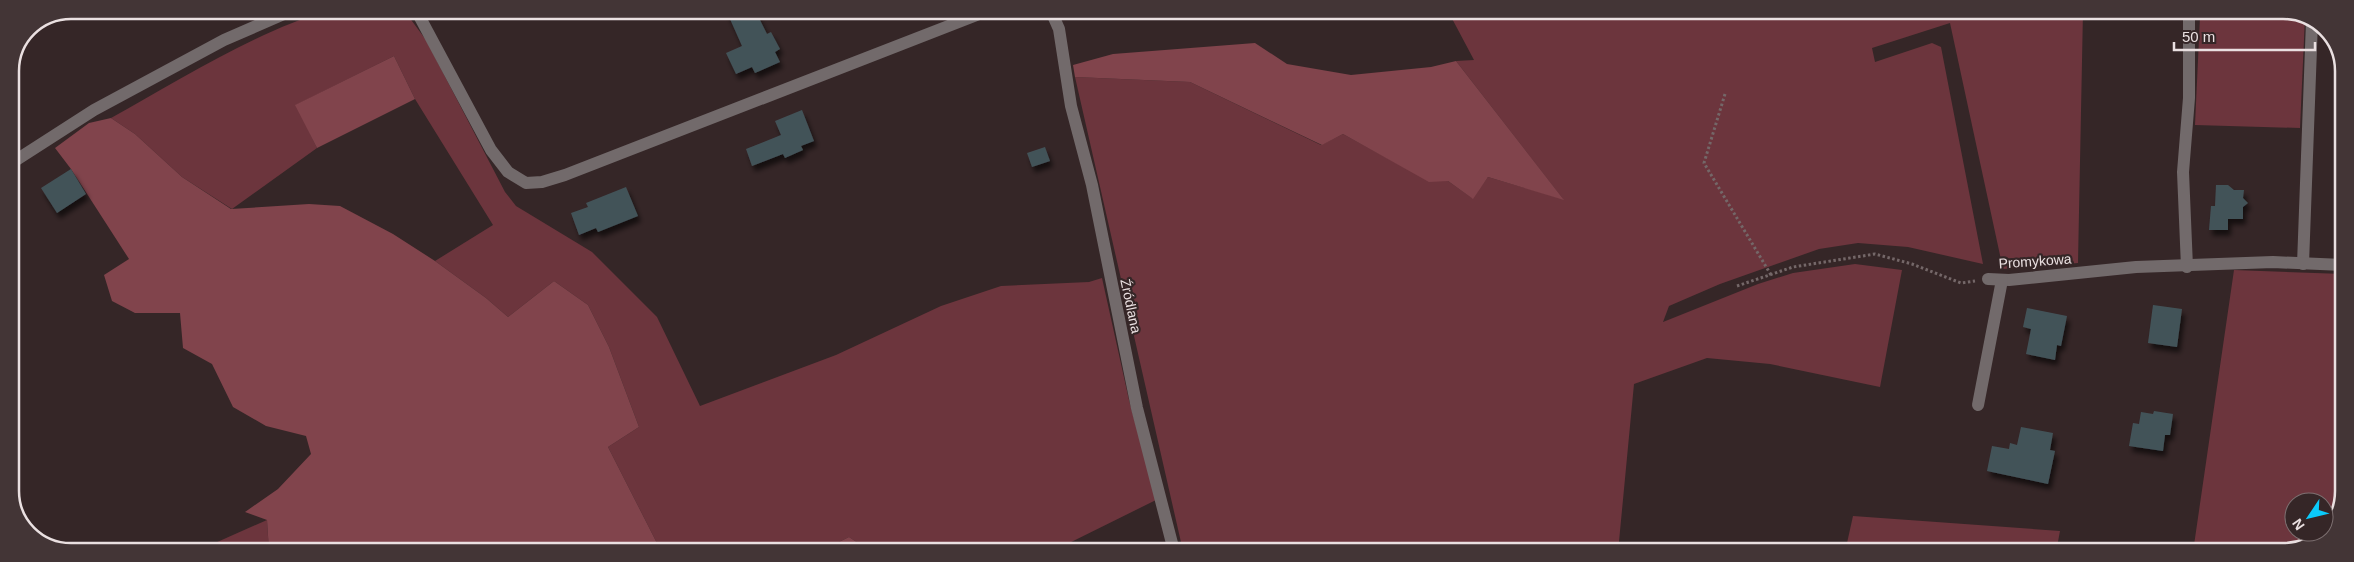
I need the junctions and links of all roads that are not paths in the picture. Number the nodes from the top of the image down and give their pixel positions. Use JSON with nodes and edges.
{"nodes":[{"id":1,"x":272,"y":19,"type":"edge"},
{"id":2,"x":421,"y":19,"type":"edge"},
{"id":3,"x":965,"y":19,"type":"edge"},
{"id":4,"x":1055,"y":19,"type":"edge"},
{"id":5,"x":2189,"y":19,"type":"edge"},
{"id":6,"x":2312,"y":28,"type":"edge"},
{"id":7,"x":19,"y":158,"type":"edge"},
{"id":8,"x":2303,"y":264,"type":"junction"},
{"id":9,"x":2335,"y":265,"type":"edge"},
{"id":10,"x":2187,"y":267,"type":"junction"},
{"id":11,"x":1988,"y":279,"type":"road end"},
{"id":12,"x":2002,"y":280,"type":"junction"},
{"id":13,"x":1978,"y":405,"type":"dead end"},
{"id":14,"x":1172,"y":543,"type":"edge"}],
"edges":[{"from":1,"to":7,"type":"street"},
{"from":2,"to":3,"type":"street"},
{"from":4,"to":14,"type":"street","name":"Źródlana"},
{"from":5,"to":10,"type":"street"},
{"from":6,"to":8,"type":"street"},
{"from":8,"to":9,"type":"street","name":"Promykowa"},
{"from":8,"to":10,"type":"street","name":"Promykowa"},
{"from":10,"to":12,"type":"street","name":"Promykowa"},
{"from":11,"to":12,"type":"street","name":"Promykowa"},
{"from":12,"to":13,"type":"street"}]}
